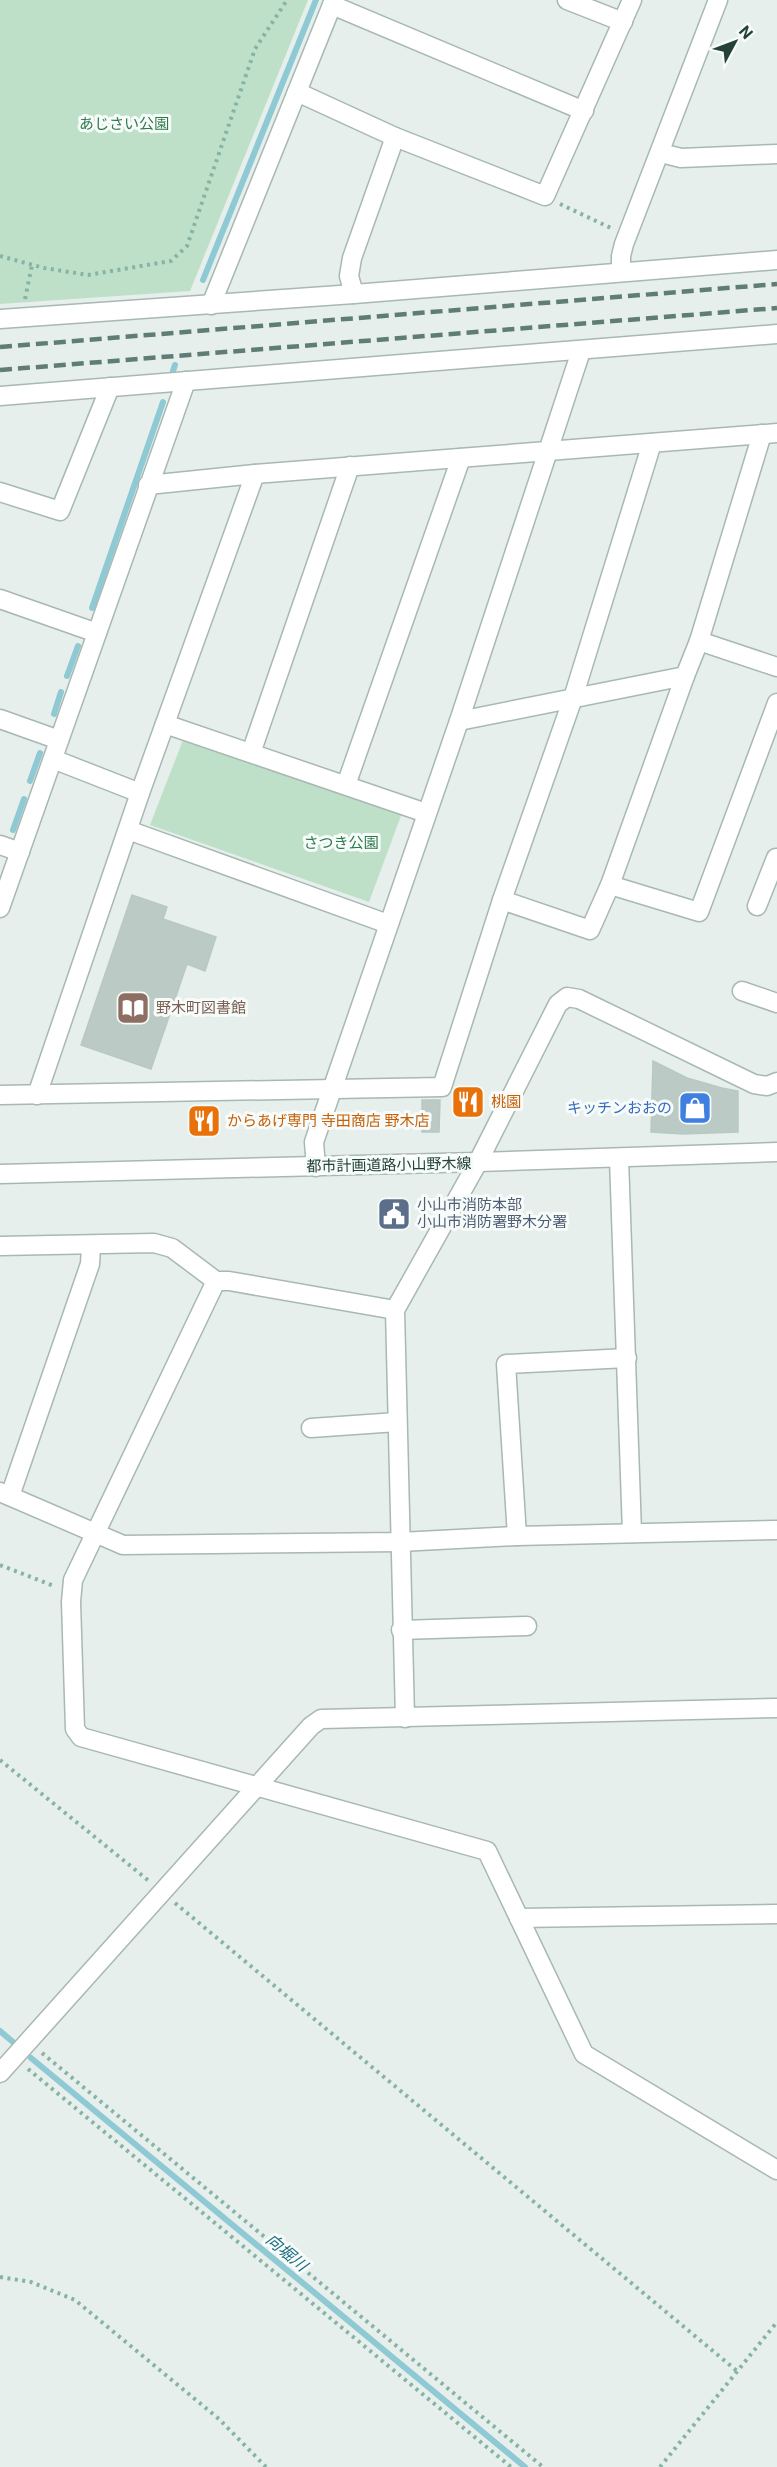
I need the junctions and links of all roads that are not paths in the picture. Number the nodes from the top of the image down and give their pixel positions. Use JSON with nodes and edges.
{"nodes":[{"id":1,"x":567,"y":0,"type":"edge"},
{"id":2,"x":632,"y":0,"type":"edge"},
{"id":3,"x":718,"y":0,"type":"edge"},
{"id":4,"x":333,"y":3,"type":"edge"},
{"id":5,"x":623,"y":22,"type":"junction"},
{"id":6,"x":297,"y":92,"type":"junction"},
{"id":7,"x":584,"y":111,"type":"junction"},
{"id":8,"x":395,"y":137,"type":"junction"},
{"id":9,"x":661,"y":153,"type":"junction"},
{"id":10,"x":777,"y":154,"type":"edge"},
{"id":11,"x":777,"y":260,"type":"edge"},
{"id":12,"x":621,"y":272,"type":"junction"},
{"id":13,"x":354,"y":294,"type":"junction"},
{"id":14,"x":211,"y":305,"type":"junction"},
{"id":15,"x":0,"y":319,"type":"edge"},
{"id":16,"x":777,"y":334,"type":"edge"},
{"id":17,"x":581,"y":351,"type":"junction"},
{"id":18,"x":186,"y":381,"type":"junction"},
{"id":19,"x":110,"y":387,"type":"junction"},
{"id":20,"x":0,"y":396,"type":"edge"},
{"id":21,"x":770,"y":433,"type":"edge"},
{"id":22,"x":652,"y":442,"type":"junction"},
{"id":23,"x":548,"y":451,"type":"junction"},
{"id":24,"x":461,"y":458,"type":"junction"},
{"id":25,"x":350,"y":466,"type":"junction"},
{"id":26,"x":255,"y":474,"type":"junction"},
{"id":27,"x":148,"y":485,"type":"junction"},
{"id":28,"x":0,"y":492,"type":"edge"},
{"id":29,"x":0,"y":599,"type":"edge"},
{"id":30,"x":97,"y":633,"type":"junction"},
{"id":31,"x":699,"y":640,"type":"junction"},
{"id":32,"x":777,"y":667,"type":"edge"},
{"id":33,"x":685,"y":676,"type":"junction"},
{"id":34,"x":573,"y":698,"type":"junction"},
{"id":35,"x":777,"y":703,"type":"edge"},
{"id":36,"x":0,"y":719,"type":"edge"},
{"id":37,"x":459,"y":721,"type":"junction"},
{"id":38,"x":165,"y":724,"type":"junction"},
{"id":39,"x":59,"y":740,"type":"junction"},
{"id":40,"x":251,"y":753,"type":"junction"},
{"id":41,"x":53,"y":759,"type":"junction"},
{"id":42,"x":346,"y":786,"type":"junction"},
{"id":43,"x":140,"y":793,"type":"junction"},
{"id":44,"x":426,"y":813,"type":"junction"},
{"id":45,"x":128,"y":830,"type":"junction"},
{"id":46,"x":0,"y":845,"type":"edge"},
{"id":47,"x":20,"y":852,"type":"junction"},
{"id":48,"x":774,"y":870,"type":"edge"},
{"id":49,"x":610,"y":885,"type":"junction"},
{"id":50,"x":502,"y":900,"type":"junction"},
{"id":51,"x":757,"y":906,"type":"dead end"},
{"id":52,"x":0,"y":908,"type":"edge"},
{"id":53,"x":388,"y":924,"type":"junction"},
{"id":54,"x":742,"y":991,"type":"dead end"},
{"id":55,"x":777,"y":1003,"type":"edge"},
{"id":56,"x":777,"y":1082,"type":"edge"},
{"id":57,"x":331,"y":1089,"type":"junction"},
{"id":58,"x":0,"y":1095,"type":"edge"},
{"id":59,"x":37,"y":1095,"type":"junction"},
{"id":60,"x":777,"y":1152,"type":"edge"},
{"id":61,"x":619,"y":1158,"type":"junction"},
{"id":62,"x":478,"y":1162,"type":"junction"},
{"id":63,"x":316,"y":1167,"type":"junction"},
{"id":64,"x":0,"y":1174,"type":"edge"},
{"id":65,"x":0,"y":1246,"type":"edge"},
{"id":66,"x":91,"y":1246,"type":"junction"},
{"id":67,"x":216,"y":1281,"type":"junction"},
{"id":68,"x":395,"y":1310,"type":"junction"},
{"id":69,"x":627,"y":1358,"type":"junction"},
{"id":70,"x":397,"y":1422,"type":"junction"},
{"id":71,"x":311,"y":1428,"type":"dead end"},
{"id":72,"x":5,"y":1494,"type":"edge"},
{"id":73,"x":777,"y":1530,"type":"edge"},
{"id":74,"x":632,"y":1533,"type":"junction"},
{"id":75,"x":96,"y":1535,"type":"junction"},
{"id":76,"x":517,"y":1536,"type":"junction"},
{"id":77,"x":400,"y":1542,"type":"junction"},
{"id":78,"x":527,"y":1626,"type":"dead end"},
{"id":79,"x":401,"y":1630,"type":"junction"},
{"id":80,"x":777,"y":1708,"type":"edge"},
{"id":81,"x":405,"y":1718,"type":"junction"},
{"id":82,"x":257,"y":1788,"type":"junction"},
{"id":83,"x":777,"y":1914,"type":"edge"},
{"id":84,"x":519,"y":1918,"type":"junction"},
{"id":85,"x":0,"y":2073,"type":"edge"},
{"id":86,"x":777,"y":2170,"type":"edge"}],
"edges":[{"from":1,"to":5,"type":"street"},
{"from":2,"to":5,"type":"street"},
{"from":3,"to":9,"type":"street"},
{"from":4,"to":6,"type":"street"},
{"from":4,"to":7,"type":"street"},
{"from":5,"to":7,"type":"street"},
{"from":6,"to":8,"type":"street"},
{"from":6,"to":14,"type":"street"},
{"from":7,"to":8,"type":"street"},
{"from":8,"to":13,"type":"street"},
{"from":9,"to":10,"type":"street"},
{"from":9,"to":12,"type":"street"},
{"from":11,"to":12,"type":"street"},
{"from":12,"to":13,"type":"street"},
{"from":13,"to":14,"type":"street"},
{"from":14,"to":15,"type":"street"},
{"from":16,"to":17,"type":"street"},
{"from":17,"to":18,"type":"street"},
{"from":17,"to":23,"type":"street"},
{"from":18,"to":19,"type":"street"},
{"from":18,"to":27,"type":"street"},
{"from":19,"to":20,"type":"street"},
{"from":19,"to":28,"type":"street"},
{"from":21,"to":22,"type":"street"},
{"from":21,"to":31,"type":"street"},
{"from":22,"to":23,"type":"street"},
{"from":22,"to":34,"type":"street"},
{"from":23,"to":24,"type":"street"},
{"from":23,"to":37,"type":"street"},
{"from":24,"to":25,"type":"street"},
{"from":24,"to":42,"type":"street"},
{"from":25,"to":26,"type":"street"},
{"from":25,"to":40,"type":"street"},
{"from":26,"to":27,"type":"street"},
{"from":26,"to":38,"type":"street"},
{"from":27,"to":30,"type":"street"},
{"from":29,"to":30,"type":"street"},
{"from":30,"to":39,"type":"street"},
{"from":31,"to":32,"type":"street"},
{"from":31,"to":33,"type":"street"},
{"from":33,"to":34,"type":"street"},
{"from":33,"to":49,"type":"street"},
{"from":34,"to":37,"type":"street"},
{"from":34,"to":50,"type":"street"},
{"from":35,"to":49,"type":"street"},
{"from":36,"to":39,"type":"street"},
{"from":37,"to":44,"type":"street"},
{"from":38,"to":40,"type":"street"},
{"from":38,"to":43,"type":"street"},
{"from":39,"to":41,"type":"street"},
{"from":40,"to":42,"type":"street"},
{"from":41,"to":43,"type":"street"},
{"from":41,"to":47,"type":"street"},
{"from":42,"to":44,"type":"street"},
{"from":43,"to":45,"type":"street"},
{"from":44,"to":53,"type":"street"},
{"from":45,"to":53,"type":"street"},
{"from":45,"to":59,"type":"street"},
{"from":46,"to":47,"type":"street"},
{"from":47,"to":52,"type":"street"},
{"from":48,"to":51,"type":"street"},
{"from":49,"to":50,"type":"street"},
{"from":50,"to":57,"type":"street"},
{"from":53,"to":57,"type":"street"},
{"from":54,"to":55,"type":"street"},
{"from":56,"to":62,"type":"street"},
{"from":57,"to":59,"type":"street"},
{"from":57,"to":63,"type":"street"},
{"from":58,"to":59,"type":"street"},
{"from":60,"to":61,"type":"street","name":"都市計画道路小山野木線"},
{"from":61,"to":62,"type":"street","name":"都市計画道路小山野木線"},
{"from":61,"to":69,"type":"street"},
{"from":62,"to":63,"type":"street","name":"都市計画道路小山野木線"},
{"from":62,"to":68,"type":"street"},
{"from":63,"to":64,"type":"street","name":"都市計画道路小山野木線"},
{"from":65,"to":66,"type":"street"},
{"from":66,"to":67,"type":"street"},
{"from":66,"to":72,"type":"street"},
{"from":67,"to":68,"type":"street"},
{"from":67,"to":75,"type":"street"},
{"from":68,"to":70,"type":"street"},
{"from":69,"to":74,"type":"street"},
{"from":69,"to":76,"type":"street"},
{"from":70,"to":71,"type":"street"},
{"from":70,"to":77,"type":"street"},
{"from":72,"to":75,"type":"street"},
{"from":73,"to":74,"type":"street"},
{"from":74,"to":76,"type":"street"},
{"from":75,"to":77,"type":"street"},
{"from":75,"to":82,"type":"street"},
{"from":76,"to":77,"type":"street"},
{"from":77,"to":79,"type":"street"},
{"from":78,"to":79,"type":"street"},
{"from":79,"to":81,"type":"street"},
{"from":80,"to":81,"type":"street"},
{"from":81,"to":82,"type":"street"},
{"from":82,"to":84,"type":"street"},
{"from":82,"to":85,"type":"street"},
{"from":83,"to":84,"type":"street"},
{"from":84,"to":86,"type":"street"}]}
